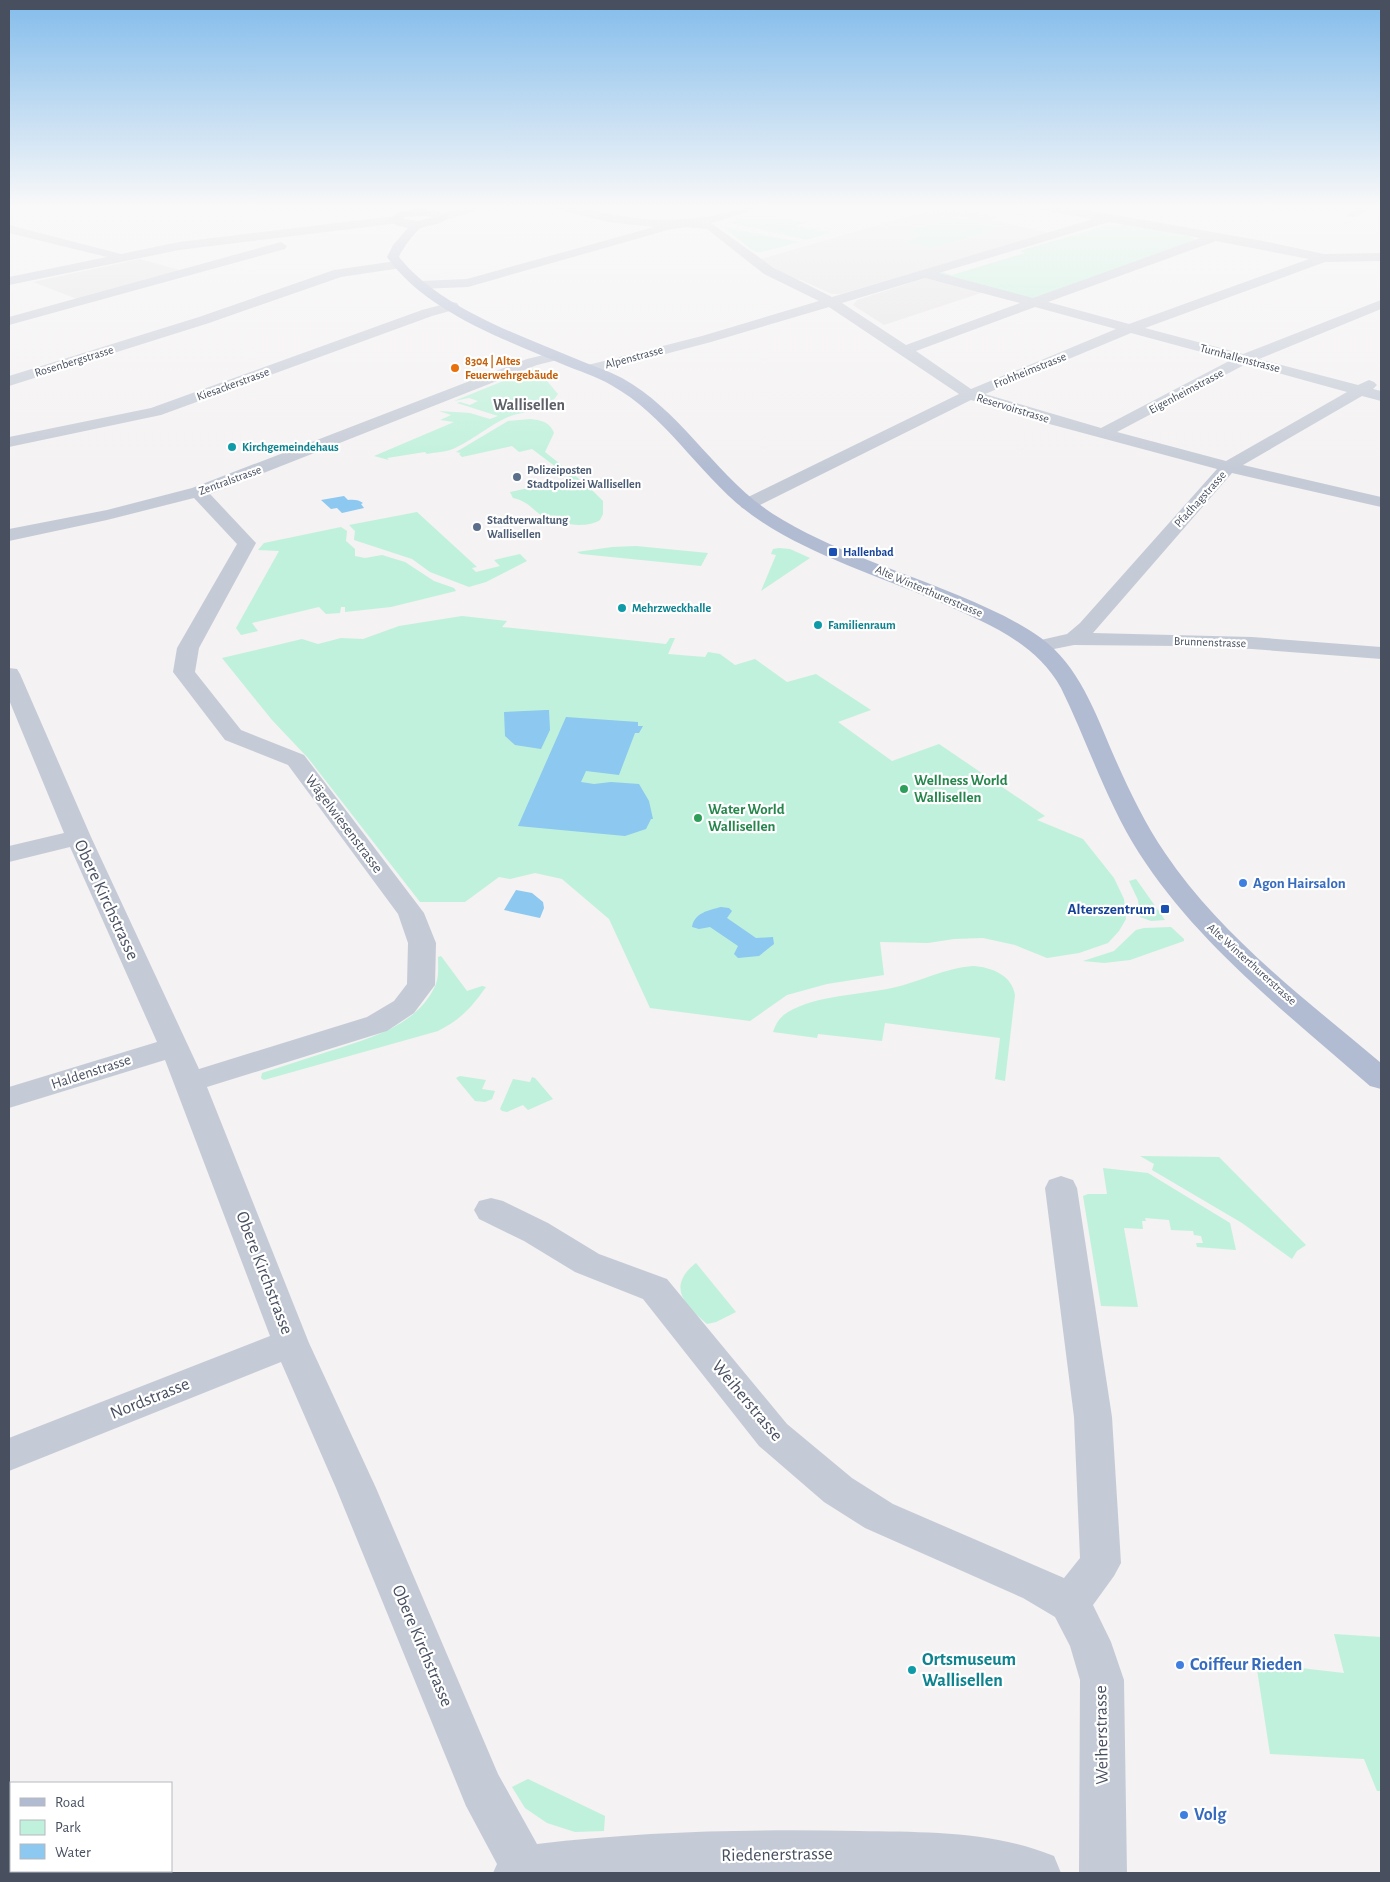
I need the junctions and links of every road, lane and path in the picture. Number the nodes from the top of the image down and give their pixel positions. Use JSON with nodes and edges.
{"nodes":[{"id":1,"x":104,"y":295,"type":"edge"},
{"id":2,"x":276,"y":295,"type":"edge"},
{"id":3,"x":435,"y":295,"type":"edge"},
{"id":4,"x":818,"y":295,"type":"edge"},
{"id":5,"x":856,"y":295,"type":"edge"},
{"id":6,"x":1001,"y":295,"type":"edge"},
{"id":7,"x":1058,"y":295,"type":"edge"},
{"id":8,"x":1222,"y":295,"type":"edge"},
{"id":9,"x":832,"y":302,"type":"junction"},
{"id":10,"x":1034,"y":304,"type":"junction"},
{"id":11,"x":1381,"y":304,"type":"edge"},
{"id":12,"x":452,"y":306,"type":"junction"},
{"id":13,"x":9,"y":321,"type":"edge"},
{"id":14,"x":1129,"y":329,"type":"junction"},
{"id":15,"x":905,"y":350,"type":"junction"},
{"id":16,"x":556,"y":356,"type":"junction"},
{"id":17,"x":1245,"y":360,"type":"junction"},
{"id":18,"x":589,"y":369,"type":"junction"},
{"id":19,"x":1381,"y":379,"type":"edge"},
{"id":20,"x":9,"y":381,"type":"edge"},
{"id":21,"x":1360,"y":390,"type":"junction"},
{"id":22,"x":970,"y":395,"type":"junction"},
{"id":23,"x":1381,"y":396,"type":"edge"},
{"id":24,"x":1102,"y":434,"type":"junction"},
{"id":25,"x":9,"y":442,"type":"edge"},
{"id":26,"x":1228,"y":467,"type":"junction"},
{"id":27,"x":198,"y":492,"type":"junction"},
{"id":28,"x":1381,"y":502,"type":"edge"},
{"id":29,"x":748,"y":504,"type":"junction"},
{"id":30,"x":9,"y":535,"type":"edge"},
{"id":31,"x":1074,"y":639,"type":"junction"},
{"id":32,"x":1039,"y":646,"type":"junction"},
{"id":33,"x":1381,"y":653,"type":"edge"},
{"id":34,"x":9,"y":674,"type":"edge"},
{"id":35,"x":17,"y":717,"type":"edge"},
{"id":36,"x":78,"y":837,"type":"junction"},
{"id":37,"x":9,"y":854,"type":"edge"},
{"id":38,"x":174,"y":1047,"type":"junction"},
{"id":39,"x":1381,"y":1079,"type":"edge"},
{"id":40,"x":190,"y":1082,"type":"junction"},
{"id":41,"x":9,"y":1098,"type":"edge"},
{"id":42,"x":1061,"y":1188,"type":"dead end"},
{"id":43,"x":492,"y":1210,"type":"dead end"},
{"id":44,"x":292,"y":1343,"type":"junction"},
{"id":45,"x":9,"y":1455,"type":"edge"},
{"id":46,"x":1070,"y":1603,"type":"junction"},
{"id":47,"x":746,"y":1864,"type":"edge"},
{"id":48,"x":521,"y":1871,"type":"edge"},
{"id":49,"x":1037,"y":1873,"type":"edge"},
{"id":50,"x":1103,"y":1873,"type":"edge"}],
"edges":[{"from":1,"to":13,"type":"street"},
{"from":2,"to":20,"type":"street","name":"Rosenbergstrasse"},
{"from":3,"to":12,"type":"main road","name":"Alte Winterthurerstrasse"},
{"from":4,"to":9,"type":"street","name":"Reservoirstrasse"},
{"from":5,"to":9,"type":"street","name":"Alpenstrasse"},
{"from":6,"to":10,"type":"street","name":"Turnhallenstrasse"},
{"from":7,"to":10,"type":"street"},
{"from":8,"to":14,"type":"street","name":"Frohheimstrasse"},
{"from":9,"to":15,"type":"street","name":"Reservoirstrasse"},
{"from":9,"to":18,"type":"street","name":"Alpenstrasse"},
{"from":10,"to":14,"type":"street","name":"Turnhallenstrasse"},
{"from":10,"to":15,"type":"street"},
{"from":11,"to":17,"type":"street","name":"Eigenheimstrasse"},
{"from":12,"to":16,"type":"main road","name":"Alte Winterthurerstrasse"},
{"from":12,"to":25,"type":"street","name":"Kiesackerstrasse"},
{"from":14,"to":17,"type":"street","name":"Turnhallenstrasse"},
{"from":14,"to":22,"type":"street","name":"Frohheimstrasse"},
{"from":15,"to":22,"type":"street","name":"Reservoirstrasse"},
{"from":16,"to":18,"type":"main road","name":"Alte Winterthurerstrasse"},
{"from":16,"to":27,"type":"street","name":"Zentralstrasse"},
{"from":17,"to":21,"type":"street","name":"Turnhallenstrasse"},
{"from":17,"to":24,"type":"street","name":"Eigenheimstrasse"},
{"from":18,"to":29,"type":"main road","name":"Alte Winterthurerstrasse"},
{"from":19,"to":21,"type":"street","name":"Pfadhagstrasse"},
{"from":21,"to":23,"type":"street","name":"Turnhallenstrasse"},
{"from":21,"to":26,"type":"street","name":"Pfadhagstrasse"},
{"from":22,"to":24,"type":"street","name":"Reservoirstrasse"},
{"from":22,"to":29,"type":"street","name":"Frohheimstrasse"},
{"from":24,"to":26,"type":"street","name":"Reservoirstrasse"},
{"from":26,"to":28,"type":"street","name":"Reservoirstrasse"},
{"from":26,"to":31,"type":"street","name":"Pfadhagstrasse"},
{"from":27,"to":30,"type":"street","name":"Zentralstrasse"},
{"from":27,"to":40,"type":"street","name":"Wägelwiesenstrasse"},
{"from":29,"to":32,"type":"main road","name":"Alte Winterthurerstrasse"},
{"from":31,"to":32,"type":"street","name":"Brunnenstrasse"},
{"from":31,"to":33,"type":"street","name":"Brunnenstrasse"},
{"from":32,"to":39,"type":"main road","name":"Alte Winterthurerstrasse"},
{"from":34,"to":35,"type":"street","name":"Obere Kirchstrasse"},
{"from":35,"to":36,"type":"street","name":"Obere Kirchstrasse"},
{"from":36,"to":37,"type":"street"},
{"from":36,"to":38,"type":"street","name":"Obere Kirchstrasse"},
{"from":38,"to":40,"type":"street","name":"Obere Kirchstrasse"},
{"from":38,"to":41,"type":"street","name":"Haldenstrasse"},
{"from":40,"to":44,"type":"street","name":"Obere Kirchstrasse"},
{"from":42,"to":46,"type":"street"},
{"from":43,"to":46,"type":"street","name":"Weiherstrasse"},
{"from":44,"to":45,"type":"street","name":"Nordstrasse"},
{"from":44,"to":48,"type":"street","name":"Obere Kirchstrasse"},
{"from":46,"to":50,"type":"street","name":"Weiherstrasse"},
{"from":47,"to":48,"type":"street","name":"Riedenerstrasse"},
{"from":47,"to":49,"type":"street","name":"Riedenerstrasse"}]}
